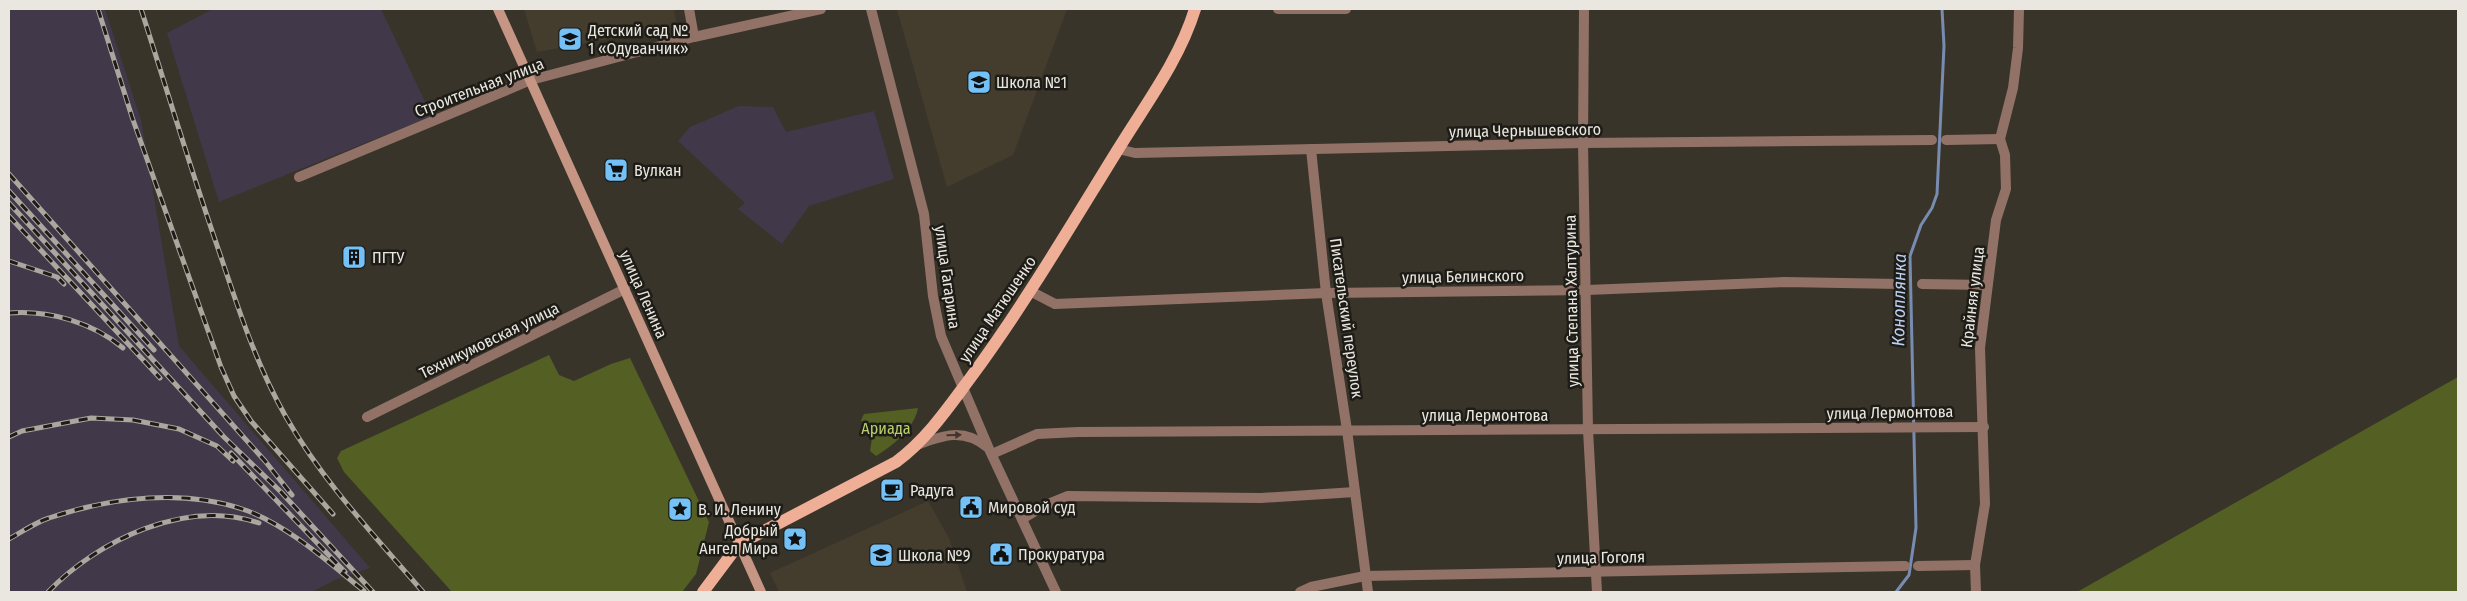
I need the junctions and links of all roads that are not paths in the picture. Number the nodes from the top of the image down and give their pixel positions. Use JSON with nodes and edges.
{"nodes":[{"id":1,"x":498,"y":9,"type":"edge"},
{"id":2,"x":689,"y":9,"type":"edge"},
{"id":3,"x":821,"y":9,"type":"edge"},
{"id":4,"x":871,"y":9,"type":"edge"},
{"id":5,"x":1195,"y":9,"type":"edge"},
{"id":6,"x":1278,"y":9,"type":"edge"},
{"id":7,"x":1346,"y":9,"type":"edge"},
{"id":8,"x":1584,"y":9,"type":"edge"},
{"id":9,"x":2019,"y":9,"type":"edge"},
{"id":10,"x":694,"y":37,"type":"junction"},
{"id":11,"x":531,"y":80,"type":"junction"},
{"id":12,"x":2000,"y":139,"type":"junction"},
{"id":13,"x":1932,"y":140,"type":"dead end"},
{"id":14,"x":1946,"y":140,"type":"dead end"},
{"id":15,"x":1582,"y":143,"type":"junction"},
{"id":16,"x":1118,"y":149,"type":"junction"},
{"id":17,"x":1311,"y":149,"type":"junction"},
{"id":18,"x":300,"y":177,"type":"dead end"},
{"id":19,"x":1900,"y":284,"type":"dead end"},
{"id":20,"x":1922,"y":284,"type":"dead end"},
{"id":21,"x":1987,"y":285,"type":"junction"},
{"id":22,"x":625,"y":289,"type":"junction"},
{"id":23,"x":1587,"y":290,"type":"junction"},
{"id":24,"x":1030,"y":292,"type":"junction"},
{"id":25,"x":1326,"y":293,"type":"junction"},
{"id":26,"x":963,"y":388,"type":"junction"},
{"id":27,"x":367,"y":417,"type":"dead end"},
{"id":28,"x":1984,"y":427,"type":"junction"},
{"id":29,"x":1347,"y":430,"type":"junction"},
{"id":30,"x":1588,"y":430,"type":"junction"},
{"id":31,"x":916,"y":446,"type":"junction"},
{"id":32,"x":990,"y":452,"type":"junction"},
{"id":33,"x":1355,"y":492,"type":"junction"},
{"id":34,"x":1022,"y":519,"type":"junction"},
{"id":35,"x":739,"y":544,"type":"junction"},
{"id":36,"x":1975,"y":565,"type":"junction"},
{"id":37,"x":1905,"y":566,"type":"dead end"},
{"id":38,"x":1918,"y":566,"type":"dead end"},
{"id":39,"x":1598,"y":572,"type":"junction"},
{"id":40,"x":1365,"y":576,"type":"junction"},
{"id":41,"x":703,"y":592,"type":"edge"},
{"id":42,"x":761,"y":592,"type":"edge"},
{"id":43,"x":1056,"y":592,"type":"edge"},
{"id":44,"x":1300,"y":592,"type":"edge"},
{"id":45,"x":1368,"y":592,"type":"edge"},
{"id":46,"x":1597,"y":592,"type":"edge"},
{"id":47,"x":1976,"y":592,"type":"edge"}],
"edges":[{"from":1,"to":11,"type":"main road","name":"улица Ленина"},
{"from":2,"to":10,"type":"street"},
{"from":3,"to":10,"type":"street","name":"Строительная улица"},
{"from":4,"to":26,"type":"street","name":"улица Гагарина"},
{"from":5,"to":16,"type":"main road","name":"улица Матюшенко"},
{"from":6,"to":7,"type":"street"},
{"from":8,"to":15,"type":"street","name":"улица Степана Халтурина"},
{"from":9,"to":12,"type":"street","name":"Крайняя улица"},
{"from":10,"to":11,"type":"street","name":"Строительная улица"},
{"from":11,"to":18,"type":"street","name":"Строительная улица"},
{"from":11,"to":22,"type":"main road","name":"улица Ленина"},
{"from":12,"to":14,"type":"street"},
{"from":12,"to":21,"type":"street","name":"Крайняя улица"},
{"from":13,"to":15,"type":"street","name":"улица Чернышевского"},
{"from":15,"to":17,"type":"street","name":"улица Чернышевского"},
{"from":15,"to":23,"type":"street","name":"улица Степана Халтурина"},
{"from":16,"to":17,"type":"street","name":"улица Чернышевского"},
{"from":16,"to":24,"type":"main road","name":"улица Матюшенко"},
{"from":17,"to":25,"type":"street","name":"Писательский переулок"},
{"from":19,"to":23,"type":"street","name":"улица Белинского"},
{"from":20,"to":21,"type":"street"},
{"from":21,"to":28,"type":"street","name":"Крайняя улица"},
{"from":22,"to":27,"type":"street","name":"Техникумовская улица"},
{"from":22,"to":35,"type":"main road","name":"улица Ленина"},
{"from":23,"to":25,"type":"street","name":"улица Белинского"},
{"from":23,"to":30,"type":"street","name":"улица Степана Халтурина"},
{"from":24,"to":25,"type":"street","name":"улица Белинского"},
{"from":24,"to":26,"type":"main road","name":"улица Матюшенко"},
{"from":25,"to":29,"type":"street","name":"Писательский переулок"},
{"from":26,"to":31,"type":"main road","name":"улица Матюшенко"},
{"from":26,"to":32,"type":"street","name":"улица Гагарина"},
{"from":28,"to":30,"type":"street","name":"улица Лермонтова"},
{"from":28,"to":36,"type":"street","name":"Крайняя улица"},
{"from":29,"to":30,"type":"street","name":"улица Лермонтова"},
{"from":29,"to":32,"type":"street","name":"улица Лермонтова"},
{"from":29,"to":33,"type":"street","name":"Писательский переулок"},
{"from":30,"to":39,"type":"street","name":"улица Степана Халтурина"},
{"from":31,"to":32,"type":"street","one_way":true},
{"from":31,"to":35,"type":"main road","name":"улица Матюшенко"},
{"from":32,"to":34,"type":"street","name":"улица Гагарина"},
{"from":33,"to":34,"type":"street"},
{"from":33,"to":40,"type":"street","name":"Писательский переулок"},
{"from":34,"to":43,"type":"street","name":"улица Гагарина"},
{"from":35,"to":41,"type":"main road"},
{"from":35,"to":42,"type":"main road","name":"улица Ленина"},
{"from":36,"to":38,"type":"street"},
{"from":36,"to":47,"type":"street","name":"Крайняя улица"},
{"from":37,"to":39,"type":"street","name":"улица Гоголя"},
{"from":39,"to":40,"type":"street","name":"улица Гоголя"},
{"from":39,"to":46,"type":"street","name":"улица Степана Халтурина"},
{"from":40,"to":44,"type":"street","name":"улица Гоголя"},
{"from":40,"to":45,"type":"street","name":"Писательский переулок"}]}
